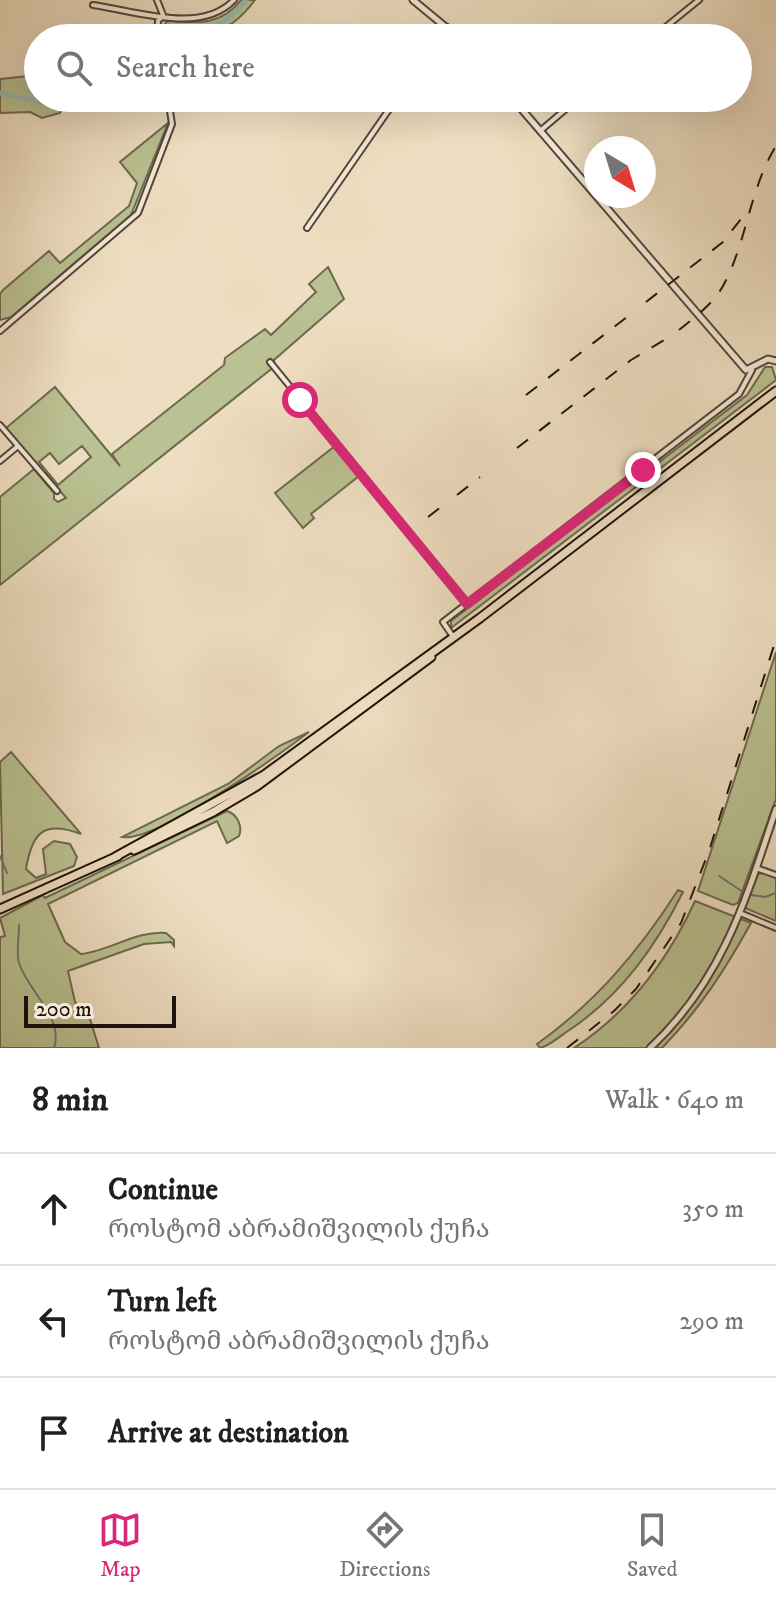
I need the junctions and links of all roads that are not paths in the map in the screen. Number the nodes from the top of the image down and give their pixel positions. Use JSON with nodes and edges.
{"nodes":[{"id":1,"x":157,"y":0,"type":"edge"},
{"id":2,"x":234,"y":0,"type":"edge"},
{"id":3,"x":413,"y":0,"type":"edge"},
{"id":4,"x":699,"y":0,"type":"edge"},
{"id":5,"x":93,"y":5,"type":"dead end"},
{"id":6,"x":163,"y":15,"type":"junction"},
{"id":7,"x":158,"y":24,"type":"edge"},
{"id":8,"x":443,"y":24,"type":"edge"},
{"id":9,"x":669,"y":24,"type":"edge"},
{"id":10,"x":170,"y":112,"type":"edge"},
{"id":11,"x":387,"y":112,"type":"edge"},
{"id":12,"x":524,"y":112,"type":"edge"},
{"id":13,"x":562,"y":112,"type":"edge"},
{"id":14,"x":540,"y":131,"type":"junction"},
{"id":15,"x":307,"y":228,"type":"dead end"},
{"id":16,"x":0,"y":331,"type":"edge"},
{"id":17,"x":775,"y":358,"type":"edge"},
{"id":18,"x":270,"y":362,"type":"dead end"},
{"id":19,"x":752,"y":370,"type":"junction"},
{"id":20,"x":776,"y":391,"type":"edge"},
{"id":21,"x":0,"y":425,"type":"edge"},
{"id":22,"x":18,"y":446,"type":"junction"},
{"id":23,"x":0,"y":461,"type":"edge"},
{"id":24,"x":57,"y":491,"type":"dead end"},
{"id":25,"x":467,"y":604,"type":"junction"},
{"id":26,"x":451,"y":640,"type":"junction"},
{"id":27,"x":776,"y":809,"type":"edge"},
{"id":28,"x":756,"y":868,"type":"junction"},
{"id":29,"x":776,"y":875,"type":"edge"},
{"id":30,"x":0,"y":909,"type":"edge"},
{"id":31,"x":740,"y":913,"type":"junction"},
{"id":32,"x":776,"y":928,"type":"edge"},
{"id":33,"x":650,"y":1048,"type":"edge"}],
"edges":[{"from":1,"to":6,"type":"street"},
{"from":2,"to":6,"type":"street"},
{"from":3,"to":8,"type":"street"},
{"from":4,"to":9,"type":"street"},
{"from":5,"to":6,"type":"street"},
{"from":6,"to":7,"type":"street"},
{"from":10,"to":16,"type":"street"},
{"from":11,"to":15,"type":"street"},
{"from":12,"to":14,"type":"street"},
{"from":13,"to":14,"type":"street"},
{"from":14,"to":19,"type":"street"},
{"from":17,"to":19,"type":"street"},
{"from":18,"to":25,"type":"street"},
{"from":19,"to":25,"type":"street"},
{"from":20,"to":26,"type":"highway"},
{"from":21,"to":22,"type":"street"},
{"from":22,"to":23,"type":"street"},
{"from":22,"to":24,"type":"street"},
{"from":25,"to":26,"type":"street"},
{"from":26,"to":30,"type":"highway"},
{"from":27,"to":28,"type":"street"},
{"from":28,"to":29,"type":"street"},
{"from":28,"to":31,"type":"street"},
{"from":31,"to":32,"type":"street"},
{"from":31,"to":33,"type":"street"}]}
